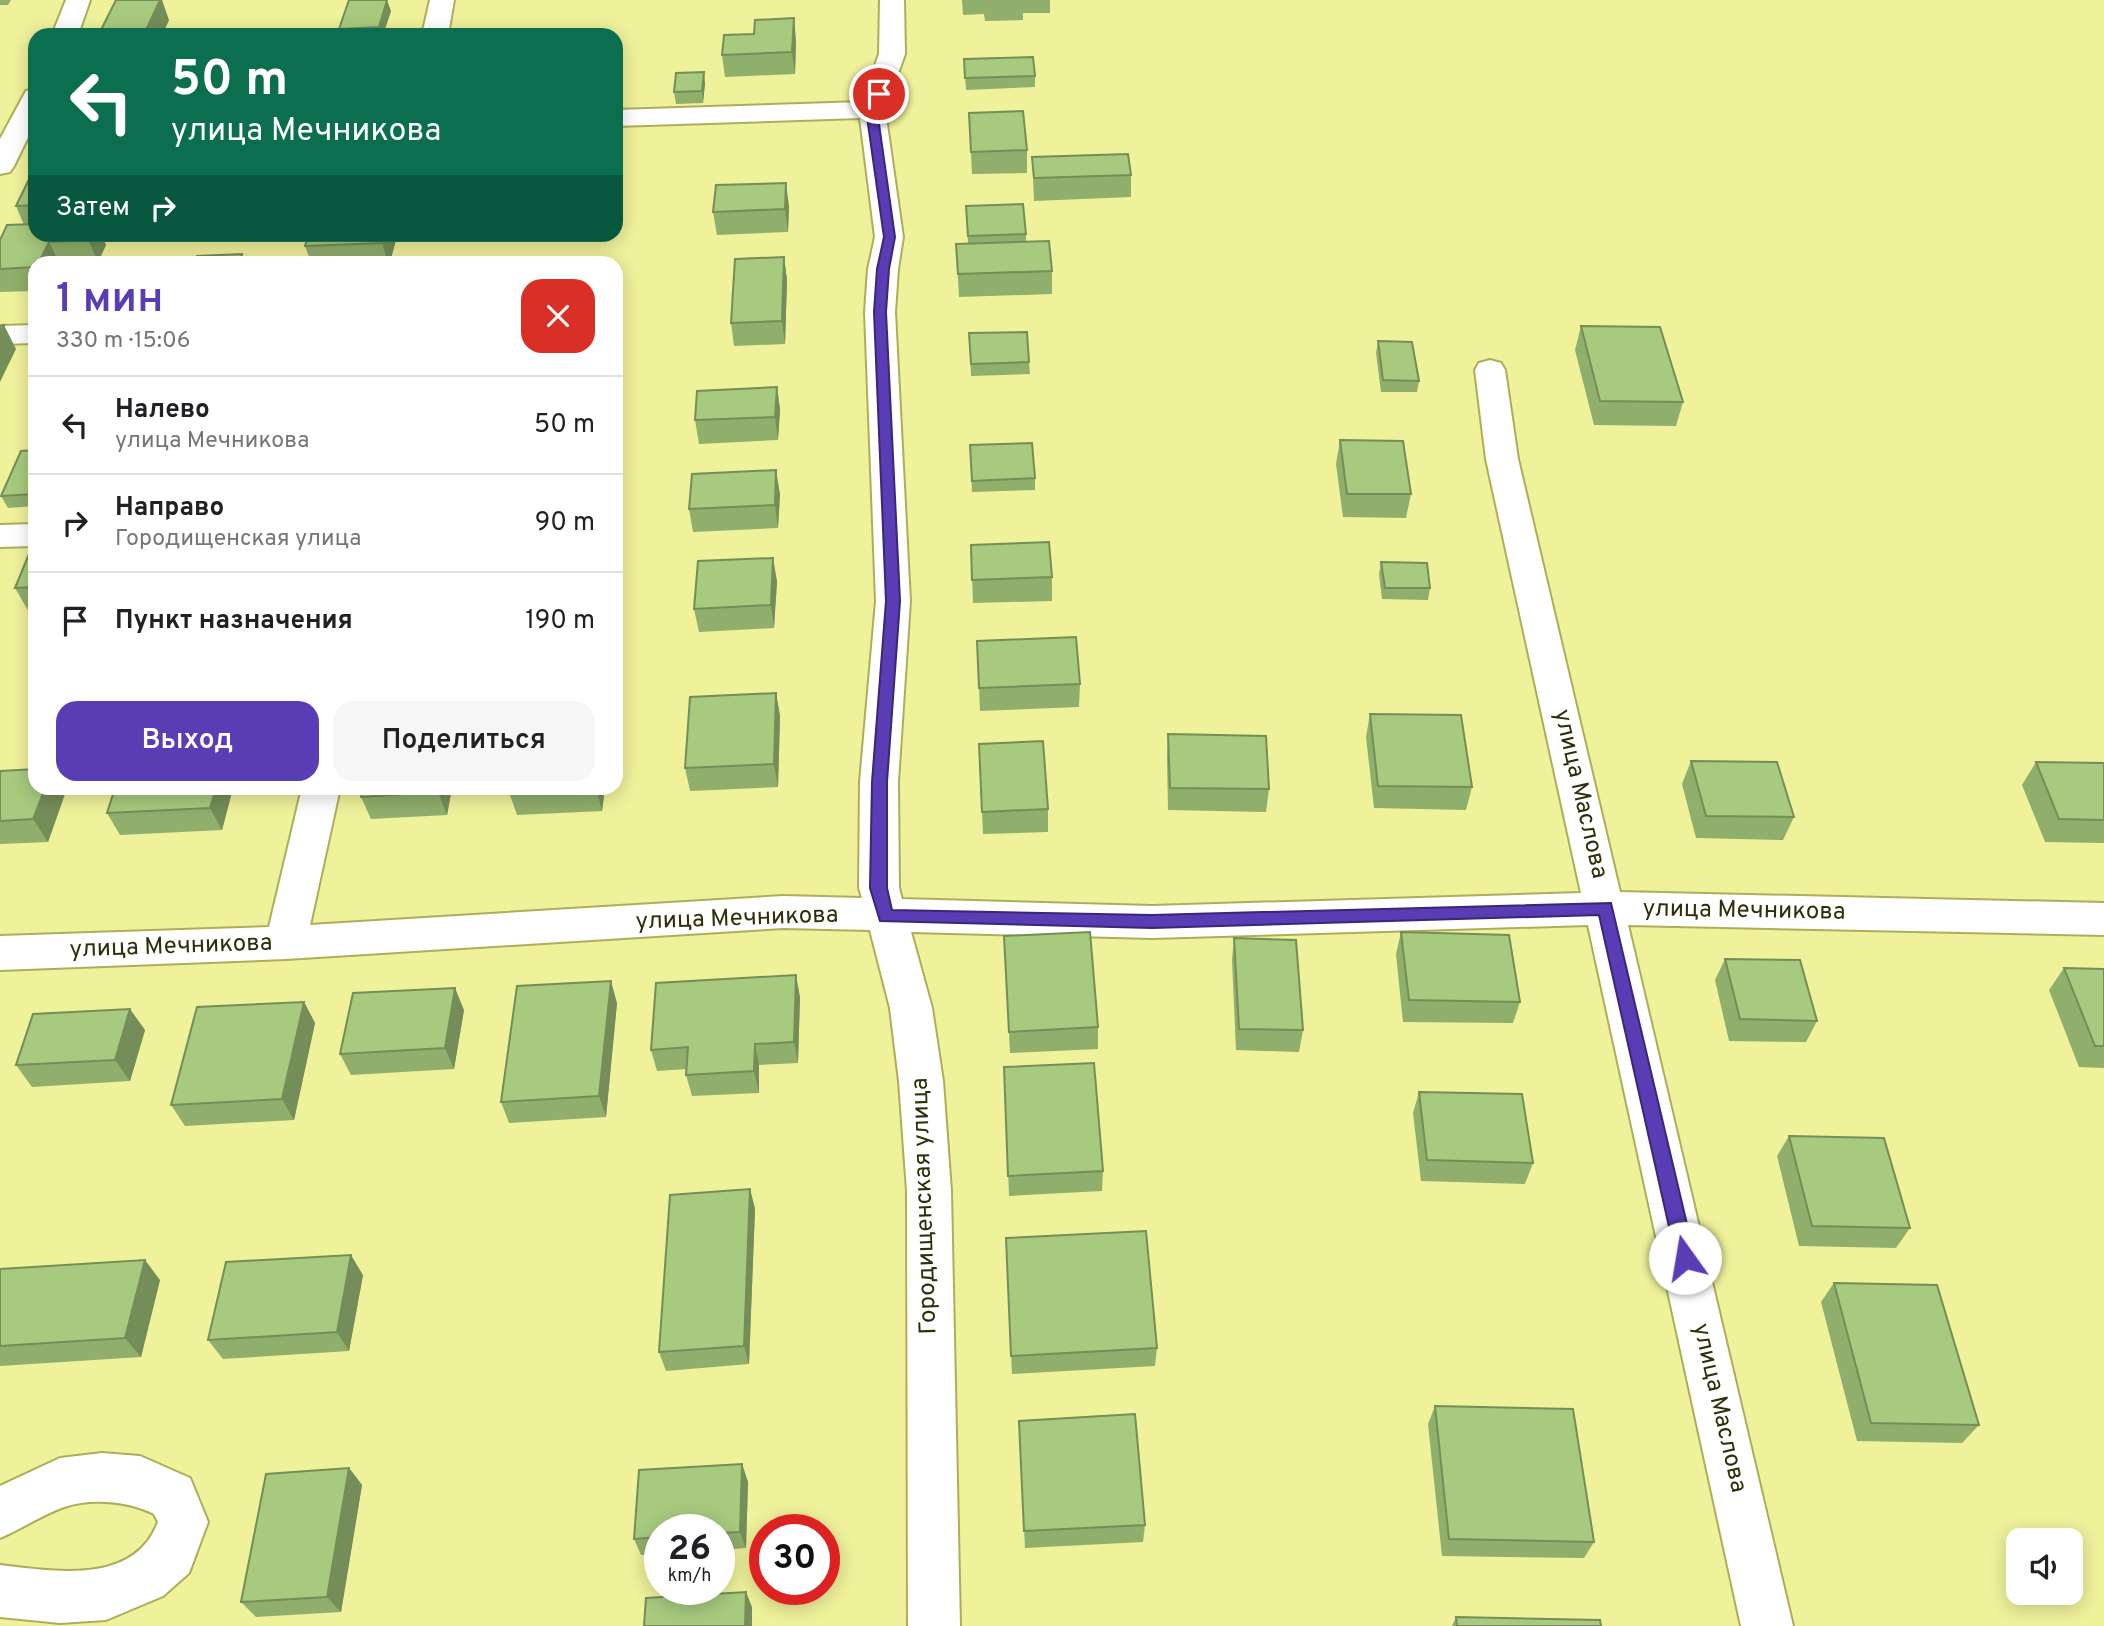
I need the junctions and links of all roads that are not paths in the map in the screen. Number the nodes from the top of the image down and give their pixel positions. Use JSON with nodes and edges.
{"nodes":[{"id":1,"x":78,"y":0,"type":"edge"},
{"id":2,"x":442,"y":0,"type":"edge"},
{"id":3,"x":892,"y":0,"type":"edge"},
{"id":4,"x":68,"y":28,"type":"edge"},
{"id":5,"x":436,"y":28,"type":"edge"},
{"id":6,"x":872,"y":110,"type":"junction"},
{"id":7,"x":28,"y":113,"type":"edge"},
{"id":8,"x":623,"y":118,"type":"edge"},
{"id":9,"x":16,"y":140,"type":"edge"},
{"id":10,"x":0,"y":166,"type":"edge"},
{"id":11,"x":28,"y":334,"type":"edge"},
{"id":12,"x":0,"y":335,"type":"edge"},
{"id":13,"x":1490,"y":370,"type":"dead end"},
{"id":14,"x":28,"y":535,"type":"edge"},
{"id":15,"x":0,"y":536,"type":"edge"},
{"id":16,"x":319,"y":795,"type":"edge"},
{"id":17,"x":1605,"y":908,"type":"junction"},
{"id":18,"x":886,"y":916,"type":"junction"},
{"id":19,"x":2104,"y":919,"type":"edge"},
{"id":20,"x":286,"y":943,"type":"junction"},
{"id":21,"x":0,"y":953,"type":"edge"},
{"id":22,"x":0,"y":1513,"type":"edge"},
{"id":23,"x":0,"y":1591,"type":"edge"},
{"id":24,"x":934,"y":1626,"type":"edge"},
{"id":25,"x":1767,"y":1626,"type":"edge"}],
"edges":[{"from":1,"to":4,"type":"street"},
{"from":2,"to":5,"type":"street"},
{"from":3,"to":6,"type":"street","name":"Городищенская улица"},
{"from":6,"to":8,"type":"street"},
{"from":6,"to":18,"type":"street","name":"Городищенская улица"},
{"from":7,"to":9,"type":"street"},
{"from":9,"to":10,"type":"street"},
{"from":11,"to":12,"type":"street"},
{"from":13,"to":17,"type":"street","name":"улица Маслова"},
{"from":14,"to":15,"type":"street"},
{"from":16,"to":20,"type":"street"},
{"from":17,"to":18,"type":"street","name":"улица Мечникова"},
{"from":17,"to":19,"type":"street","name":"улица Мечникова"},
{"from":17,"to":25,"type":"street","name":"улица Маслова"},
{"from":18,"to":20,"type":"street","name":"улица Мечникова"},
{"from":18,"to":24,"type":"street","name":"Городищенская улица"},
{"from":20,"to":21,"type":"street","name":"улица Мечникова"},
{"from":22,"to":23,"type":"street"}]}
